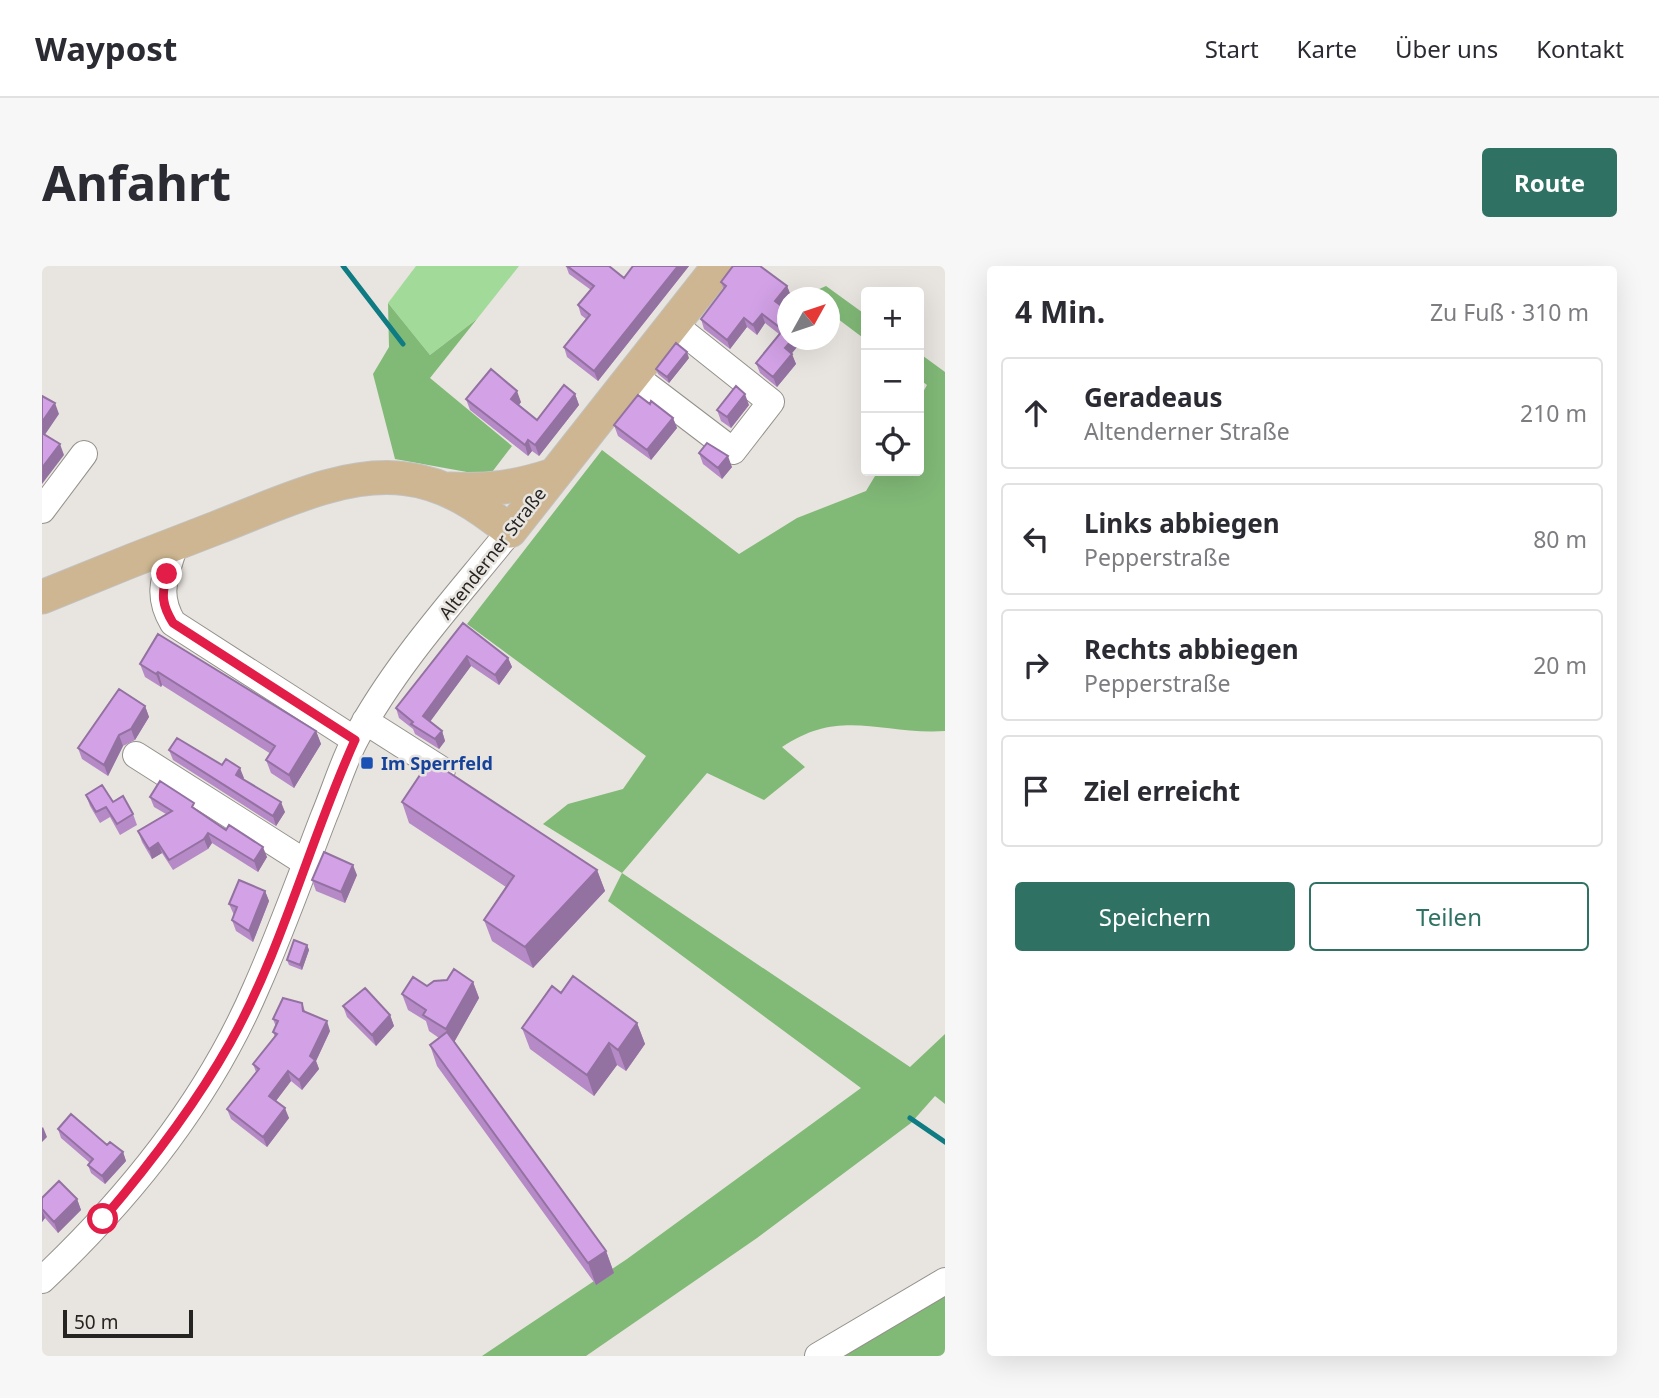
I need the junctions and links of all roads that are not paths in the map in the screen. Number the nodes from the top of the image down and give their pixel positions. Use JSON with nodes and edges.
{"nodes":[{"id":1,"x":719,"y":266,"type":"edge"},
{"id":2,"x":673,"y":324,"type":"junction"},
{"id":3,"x":633,"y":375,"type":"junction"},
{"id":4,"x":84,"y":454,"type":"dead end"},
{"id":5,"x":553,"y":475,"type":"junction"},
{"id":6,"x":447,"y":489,"type":"junction"},
{"id":7,"x":42,"y":510,"type":"edge"},
{"id":8,"x":510,"y":531,"type":"junction"},
{"id":9,"x":175,"y":544,"type":"junction"},
{"id":10,"x":42,"y":597,"type":"edge"},
{"id":11,"x":360,"y":730,"type":"junction"},
{"id":12,"x":136,"y":755,"type":"dead end"},
{"id":13,"x":442,"y":770,"type":"edge"},
{"id":14,"x":306,"y":863,"type":"junction"},
{"id":15,"x":42,"y":1280,"type":"edge"},
{"id":16,"x":945,"y":1281,"type":"edge"},
{"id":17,"x":818,"y":1356,"type":"edge"}],
"edges":[{"from":1,"to":2,"type":"main road","name":"Altenderner Straße"},
{"from":2,"to":3,"type":"main road","name":"Altenderner Straße"},
{"from":2,"to":3,"type":"street"},
{"from":3,"to":5,"type":"main road","name":"Altenderner Straße"},
{"from":4,"to":7,"type":"street"},
{"from":5,"to":6,"type":"main road"},
{"from":5,"to":8,"type":"main road","name":"Altenderner Straße"},
{"from":6,"to":8,"type":"main road"},
{"from":6,"to":9,"type":"main road"},
{"from":8,"to":11,"type":"street","name":"Altenderner Straße"},
{"from":9,"to":10,"type":"main road"},
{"from":9,"to":11,"type":"street"},
{"from":11,"to":13,"type":"street"},
{"from":11,"to":14,"type":"street","name":"Altenderner Straße"},
{"from":12,"to":14,"type":"street"},
{"from":14,"to":15,"type":"street","name":"Altenderner Straße"},
{"from":16,"to":17,"type":"street"}]}
